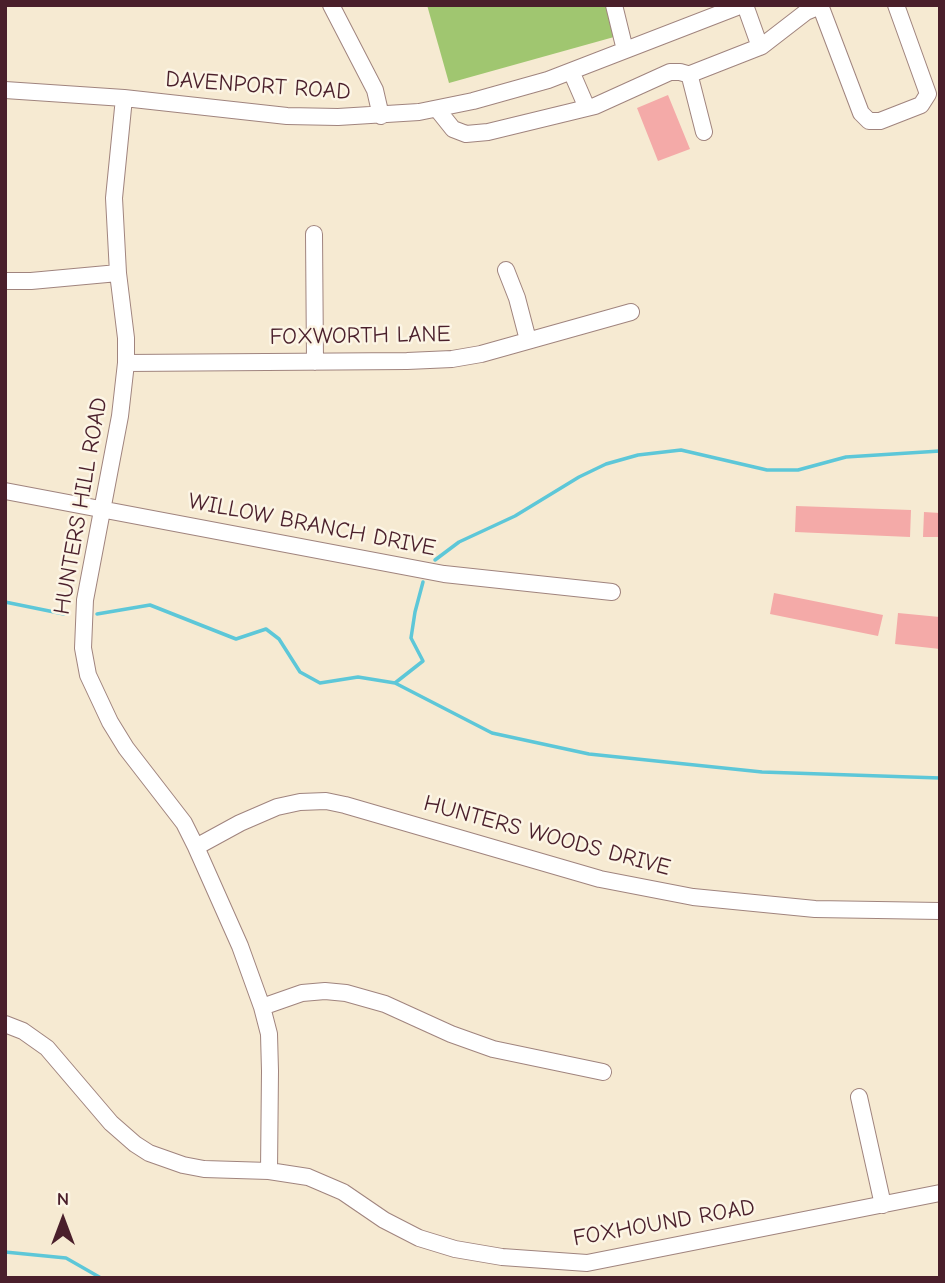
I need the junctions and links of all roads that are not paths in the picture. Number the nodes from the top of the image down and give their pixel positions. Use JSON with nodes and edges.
{"nodes":[{"id":1,"x":331,"y":5,"type":"edge"},
{"id":2,"x":614,"y":5,"type":"edge"},
{"id":3,"x":743,"y":5,"type":"edge"},
{"id":4,"x":820,"y":5,"type":"edge"},
{"id":5,"x":896,"y":5,"type":"edge"},
{"id":6,"x":760,"y":47,"type":"junction"},
{"id":7,"x":625,"y":50,"type":"junction"},
{"id":8,"x":571,"y":71,"type":"junction"},
{"id":9,"x":688,"y":75,"type":"junction"},
{"id":10,"x":5,"y":90,"type":"edge"},
{"id":11,"x":124,"y":98,"type":"junction"},
{"id":12,"x":587,"y":108,"type":"junction"},
{"id":13,"x":437,"y":109,"type":"junction"},
{"id":14,"x":382,"y":116,"type":"junction"},
{"id":15,"x":704,"y":132,"type":"dead end"},
{"id":16,"x":314,"y":234,"type":"dead end"},
{"id":17,"x":506,"y":270,"type":"dead end"},
{"id":18,"x":118,"y":273,"type":"junction"},
{"id":19,"x":5,"y":281,"type":"edge"},
{"id":20,"x":632,"y":312,"type":"dead end"},
{"id":21,"x":528,"y":340,"type":"junction"},
{"id":22,"x":315,"y":362,"type":"junction"},
{"id":23,"x":126,"y":363,"type":"junction"},
{"id":24,"x":5,"y":491,"type":"edge"},
{"id":25,"x":103,"y":508,"type":"junction"},
{"id":26,"x":612,"y":592,"type":"dead end"},
{"id":27,"x":196,"y":847,"type":"junction"},
{"id":28,"x":940,"y":911,"type":"edge"},
{"id":29,"x":262,"y":1007,"type":"junction"},
{"id":30,"x":5,"y":1024,"type":"edge"},
{"id":31,"x":603,"y":1072,"type":"dead end"},
{"id":32,"x":859,"y":1097,"type":"dead end"},
{"id":33,"x":269,"y":1171,"type":"junction"},
{"id":34,"x":940,"y":1193,"type":"edge"},
{"id":35,"x":883,"y":1205,"type":"junction"}],
"edges":[{"from":1,"to":14,"type":"street"},
{"from":2,"to":7,"type":"street"},
{"from":3,"to":6,"type":"street"},
{"from":3,"to":7,"type":"street","name":"DAVENPORT ROAD"},
{"from":4,"to":5,"type":"street"},
{"from":4,"to":6,"type":"street"},
{"from":6,"to":9,"type":"street"},
{"from":7,"to":8,"type":"street","name":"DAVENPORT ROAD"},
{"from":8,"to":12,"type":"street"},
{"from":8,"to":13,"type":"street","name":"DAVENPORT ROAD"},
{"from":9,"to":12,"type":"street"},
{"from":9,"to":15,"type":"street"},
{"from":10,"to":11,"type":"street","name":"DAVENPORT ROAD"},
{"from":11,"to":14,"type":"street","name":"DAVENPORT ROAD"},
{"from":11,"to":18,"type":"street","name":"HUNTERS HILL ROAD"},
{"from":12,"to":13,"type":"street"},
{"from":13,"to":14,"type":"street","name":"DAVENPORT ROAD"},
{"from":16,"to":22,"type":"street"},
{"from":17,"to":21,"type":"street"},
{"from":18,"to":19,"type":"street"},
{"from":18,"to":23,"type":"street","name":"HUNTERS HILL ROAD"},
{"from":20,"to":21,"type":"street","name":"FOXWORTH LANE"},
{"from":21,"to":22,"type":"street","name":"FOXWORTH LANE"},
{"from":22,"to":23,"type":"street","name":"FOXWORTH LANE"},
{"from":23,"to":25,"type":"street","name":"HUNTERS HILL ROAD"},
{"from":24,"to":25,"type":"street","name":"WILLOW BRANCH DRIVE"},
{"from":25,"to":26,"type":"street","name":"WILLOW BRANCH DRIVE"},
{"from":25,"to":27,"type":"street","name":"HUNTERS HILL ROAD"},
{"from":27,"to":28,"type":"street","name":"HUNTERS WOODS DRIVE"},
{"from":27,"to":29,"type":"street","name":"HUNTERS HILL ROAD"},
{"from":29,"to":31,"type":"street"},
{"from":29,"to":33,"type":"street","name":"HUNTERS HILL ROAD"},
{"from":30,"to":33,"type":"street","name":"FOXHOUND ROAD"},
{"from":32,"to":35,"type":"street"},
{"from":33,"to":35,"type":"street","name":"FOXHOUND ROAD"},
{"from":34,"to":35,"type":"street","name":"FOXHOUND ROAD"}]}
